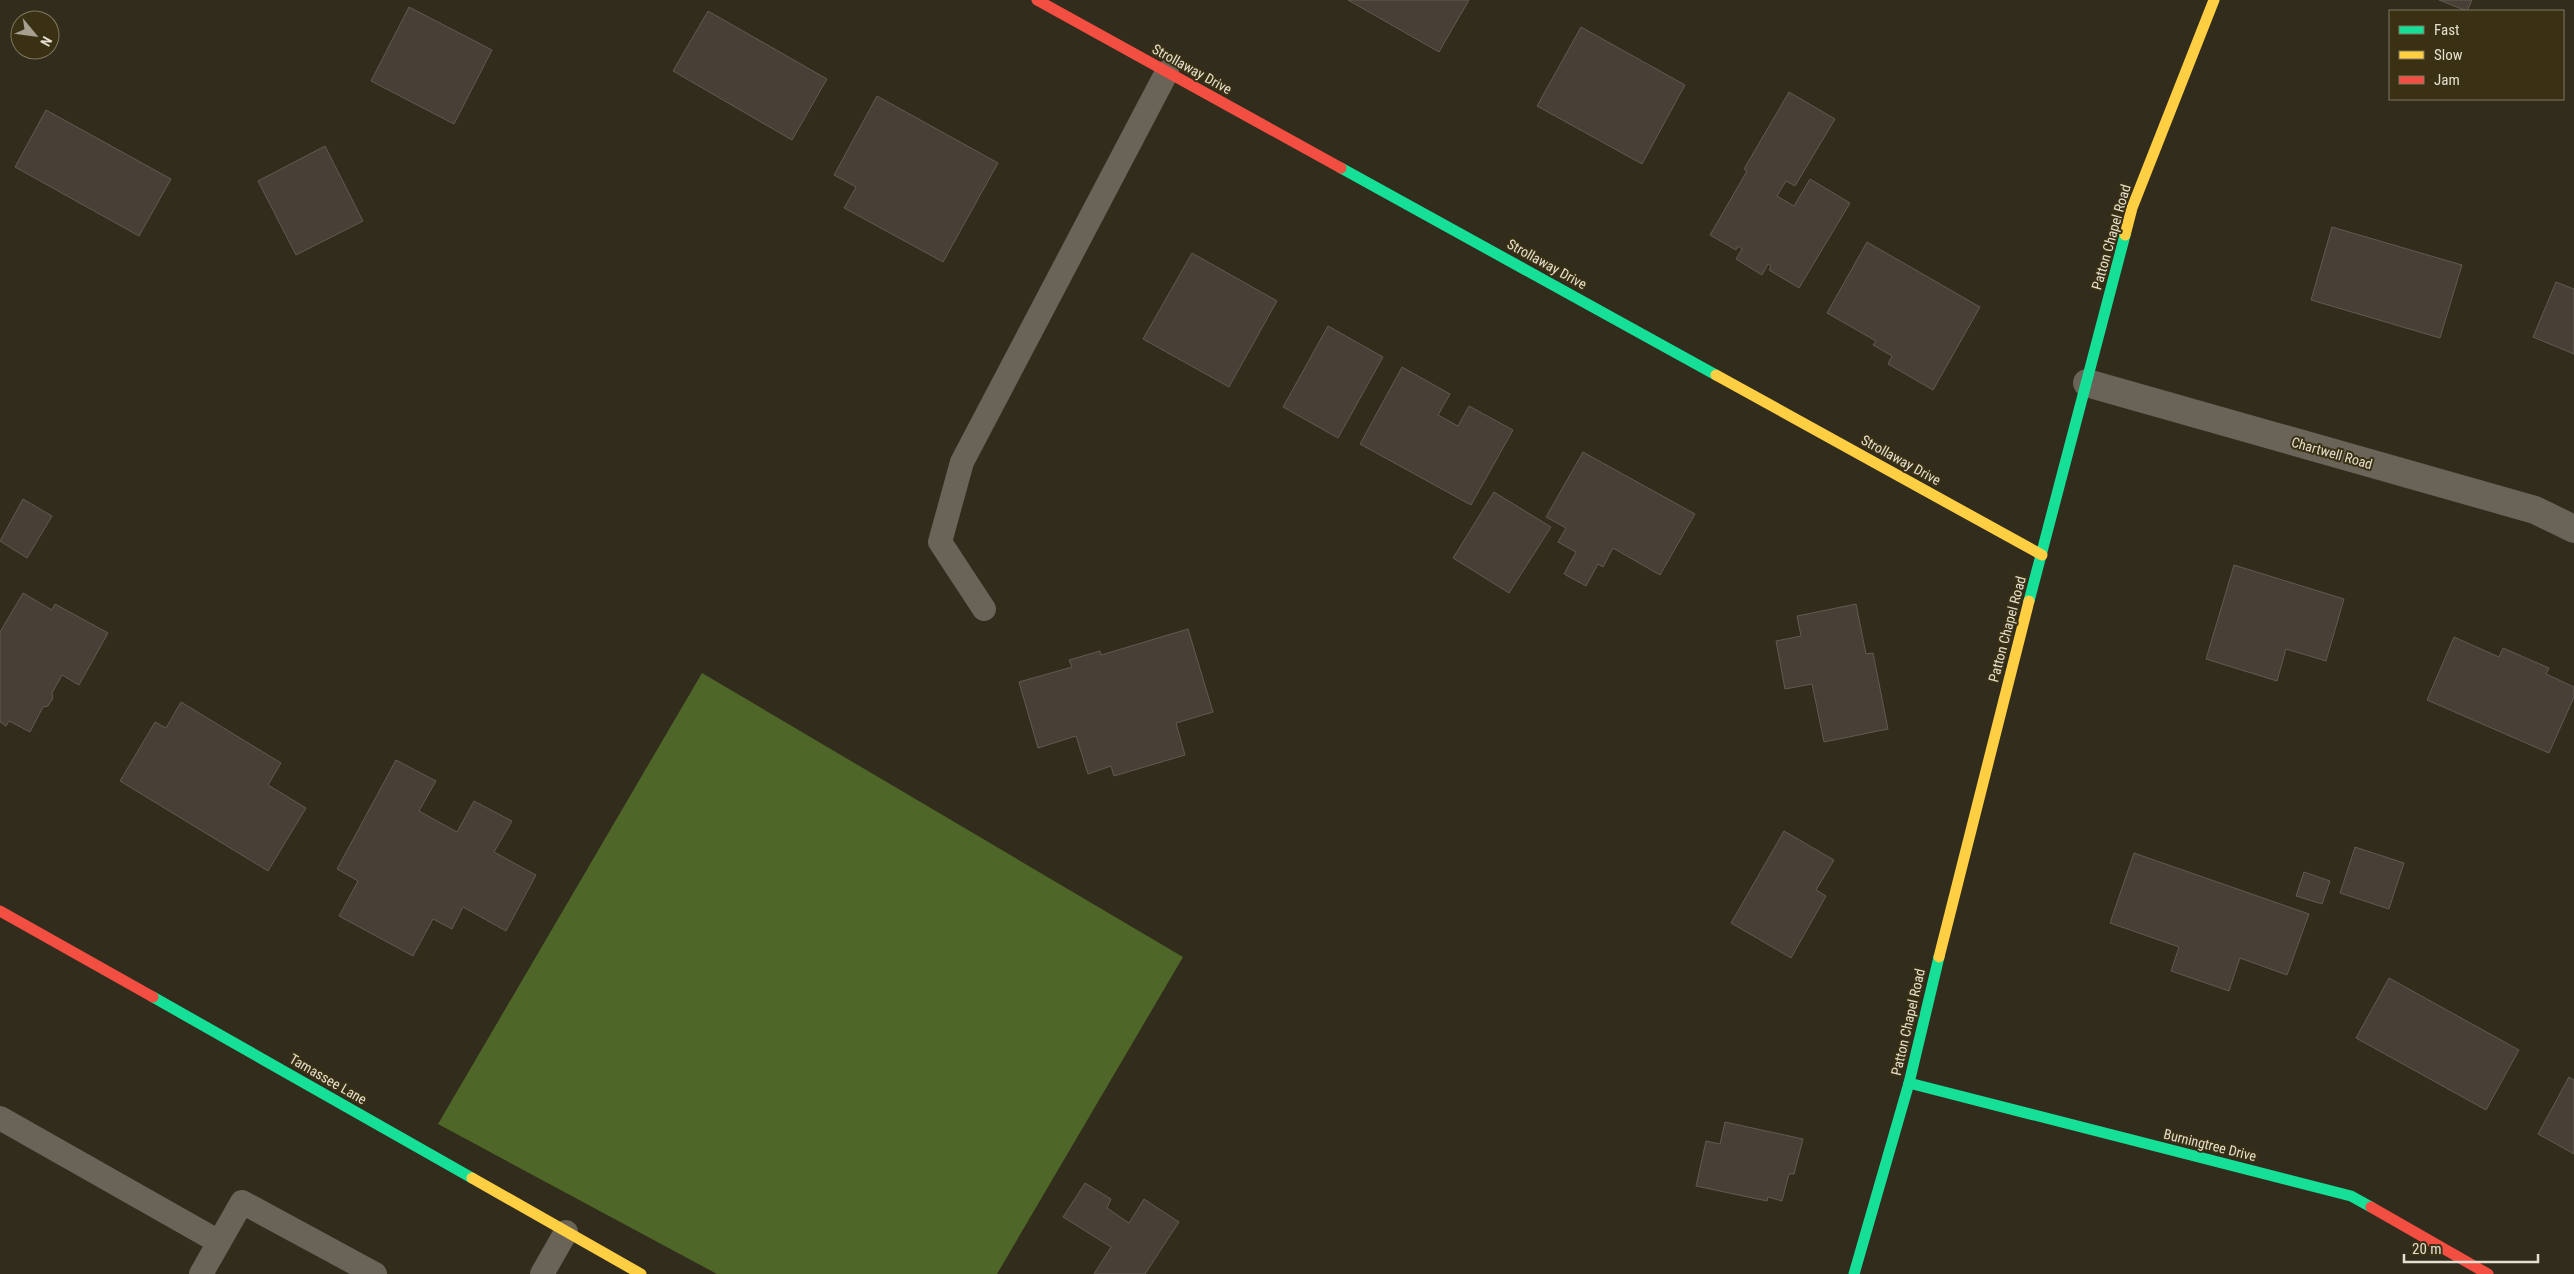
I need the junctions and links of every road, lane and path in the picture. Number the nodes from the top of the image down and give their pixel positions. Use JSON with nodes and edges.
{"nodes":[{"id":1,"x":1037,"y":0,"type":"edge"},
{"id":2,"x":2214,"y":0,"type":"edge"},
{"id":3,"x":1167,"y":72,"type":"junction"},
{"id":4,"x":2087,"y":383,"type":"junction"},
{"id":5,"x":2574,"y":528,"type":"edge"},
{"id":6,"x":2042,"y":555,"type":"junction"},
{"id":7,"x":984,"y":610,"type":"dead end"},
{"id":8,"x":0,"y":911,"type":"edge"},
{"id":9,"x":1909,"y":1083,"type":"junction"},
{"id":10,"x":0,"y":1118,"type":"edge"},
{"id":11,"x":566,"y":1232,"type":"junction"},
{"id":12,"x":219,"y":1242,"type":"junction"},
{"id":13,"x":201,"y":1274,"type":"edge"},
{"id":14,"x":375,"y":1274,"type":"edge"},
{"id":15,"x":542,"y":1274,"type":"edge"},
{"id":16,"x":641,"y":1274,"type":"edge"},
{"id":17,"x":1854,"y":1274,"type":"edge"},
{"id":18,"x":2488,"y":1274,"type":"edge"}],
"edges":[{"from":1,"to":3,"type":"street","name":"Strollaway Drive"},
{"from":2,"to":4,"type":"street","name":"Patton Chapel Road"},
{"from":3,"to":6,"type":"street","name":"Strollaway Drive"},
{"from":3,"to":7,"type":"lane"},
{"from":4,"to":5,"type":"street","name":"Chartwell Road"},
{"from":4,"to":6,"type":"street","name":"Patton Chapel Road"},
{"from":6,"to":9,"type":"street","name":"Patton Chapel Road"},
{"from":8,"to":11,"type":"street","name":"Tamassee Lane"},
{"from":9,"to":17,"type":"street","name":"Patton Chapel Road"},
{"from":9,"to":18,"type":"street","name":"Burningtree Drive"},
{"from":10,"to":12,"type":"lane"},
{"from":11,"to":15,"type":"lane"},
{"from":11,"to":16,"type":"street","name":"Tamassee Lane"},
{"from":12,"to":13,"type":"lane"},
{"from":12,"to":14,"type":"lane"}]}
